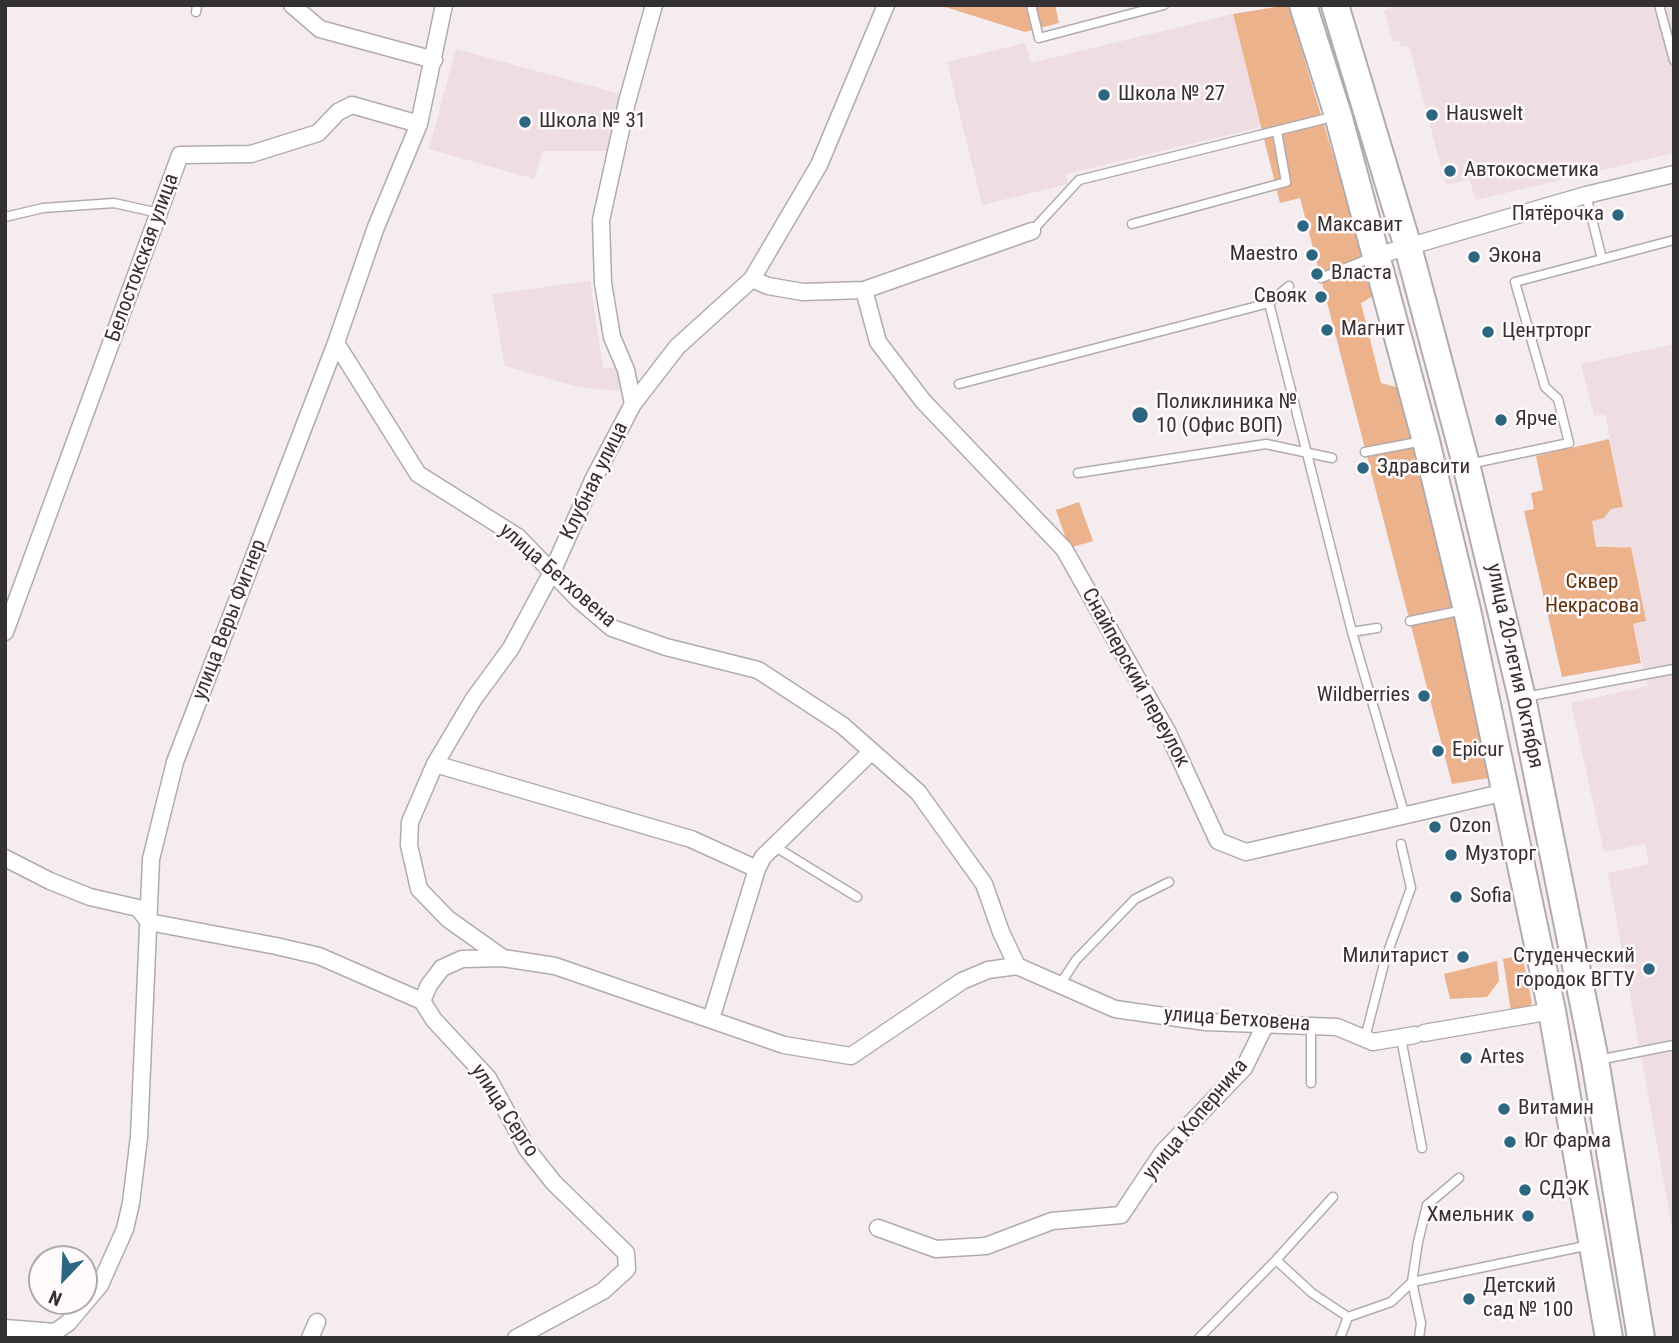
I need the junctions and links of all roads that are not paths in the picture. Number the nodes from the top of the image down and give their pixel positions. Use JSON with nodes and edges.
{"nodes":[{"id":1,"x":292,"y":5,"type":"edge"},
{"id":2,"x":444,"y":5,"type":"edge"},
{"id":3,"x":654,"y":5,"type":"edge"},
{"id":4,"x":886,"y":5,"type":"edge"},
{"id":5,"x":1031,"y":5,"type":"edge"},
{"id":6,"x":1164,"y":5,"type":"edge"},
{"id":7,"x":1303,"y":5,"type":"edge"},
{"id":8,"x":1335,"y":5,"type":"edge"},
{"id":9,"x":1659,"y":5,"type":"edge"},
{"id":10,"x":434,"y":60,"type":"junction"},
{"id":11,"x":1674,"y":60,"type":"edge"},
{"id":12,"x":1338,"y":115,"type":"junction"},
{"id":13,"x":419,"y":124,"type":"junction"},
{"id":14,"x":1278,"y":132,"type":"junction"},
{"id":15,"x":1674,"y":174,"type":"edge"},
{"id":16,"x":1586,"y":195,"type":"junction"},
{"id":17,"x":159,"y":213,"type":"junction"},
{"id":18,"x":5,"y":217,"type":"edge"},
{"id":19,"x":1132,"y":224,"type":"dead end"},
{"id":20,"x":1032,"y":231,"type":"joint"},
{"id":21,"x":1674,"y":240,"type":"edge"},
{"id":22,"x":1408,"y":247,"type":"junction"},
{"id":23,"x":1376,"y":256,"type":"junction"},
{"id":24,"x":1602,"y":259,"type":"junction"},
{"id":25,"x":1321,"y":278,"type":"dead end"},
{"id":26,"x":752,"y":279,"type":"junction"},
{"id":27,"x":1289,"y":286,"type":"dead end"},
{"id":28,"x":864,"y":289,"type":"junction"},
{"id":29,"x":1269,"y":303,"type":"junction"},
{"id":30,"x":336,"y":343,"type":"junction"},
{"id":31,"x":959,"y":384,"type":"dead end"},
{"id":32,"x":633,"y":404,"type":"junction"},
{"id":33,"x":1426,"y":441,"type":"junction"},
{"id":34,"x":1307,"y":452,"type":"junction"},
{"id":35,"x":1366,"y":453,"type":"dead end"},
{"id":36,"x":1332,"y":458,"type":"dead end"},
{"id":37,"x":1466,"y":464,"type":"junction"},
{"id":38,"x":1078,"y":473,"type":"dead end"},
{"id":39,"x":552,"y":572,"type":"junction"},
{"id":40,"x":1467,"y":610,"type":"junction"},
{"id":41,"x":1410,"y":621,"type":"dead end"},
{"id":42,"x":1377,"y":628,"type":"dead end"},
{"id":43,"x":5,"y":632,"type":"edge"},
{"id":44,"x":1352,"y":632,"type":"junction"},
{"id":45,"x":1674,"y":669,"type":"edge"},
{"id":46,"x":1522,"y":698,"type":"junction"},
{"id":47,"x":872,"y":751,"type":"junction"},
{"id":48,"x":435,"y":764,"type":"junction"},
{"id":49,"x":1506,"y":792,"type":"junction"},
{"id":50,"x":1405,"y":816,"type":"junction"},
{"id":51,"x":1401,"y":844,"type":"dead end"},
{"id":52,"x":774,"y":846,"type":"junction"},
{"id":53,"x":5,"y":858,"type":"edge"},
{"id":54,"x":757,"y":869,"type":"junction"},
{"id":55,"x":1169,"y":882,"type":"dead end"},
{"id":56,"x":857,"y":897,"type":"dead end"},
{"id":57,"x":149,"y":922,"type":"junction"},
{"id":58,"x":503,"y":958,"type":"junction"},
{"id":59,"x":1017,"y":966,"type":"junction"},
{"id":60,"x":1059,"y":986,"type":"junction"},
{"id":61,"x":422,"y":1001,"type":"junction"},
{"id":62,"x":1552,"y":1011,"type":"junction"},
{"id":63,"x":711,"y":1019,"type":"junction"},
{"id":64,"x":1266,"y":1023,"type":"junction"},
{"id":65,"x":1311,"y":1026,"type":"junction"},
{"id":66,"x":1413,"y":1035,"type":"junction"},
{"id":67,"x":1365,"y":1038,"type":"junction"},
{"id":68,"x":1674,"y":1045,"type":"edge"},
{"id":69,"x":1595,"y":1060,"type":"junction"},
{"id":70,"x":1311,"y":1083,"type":"dead end"},
{"id":71,"x":1422,"y":1148,"type":"dead end"},
{"id":72,"x":1460,"y":1178,"type":"dead end"},
{"id":73,"x":1333,"y":1197,"type":"dead end"},
{"id":74,"x":878,"y":1228,"type":"dead end"},
{"id":75,"x":1593,"y":1245,"type":"junction"},
{"id":76,"x":1276,"y":1260,"type":"junction"},
{"id":77,"x":1412,"y":1282,"type":"junction"},
{"id":78,"x":1349,"y":1317,"type":"junction"},
{"id":79,"x":317,"y":1322,"type":"dead end"},
{"id":80,"x":5,"y":1328,"type":"edge"},
{"id":81,"x":310,"y":1338,"type":"edge"},
{"id":82,"x":516,"y":1338,"type":"edge"},
{"id":83,"x":1199,"y":1338,"type":"edge"},
{"id":84,"x":1339,"y":1338,"type":"edge"},
{"id":85,"x":1419,"y":1338,"type":"edge"},
{"id":86,"x":1609,"y":1338,"type":"edge"},
{"id":87,"x":1641,"y":1338,"type":"edge"}],
"edges":[{"from":1,"to":10,"type":"street"},
{"from":2,"to":10,"type":"street","name":"улица Веры Фигнер"},
{"from":3,"to":32,"type":"street","name":"Клубная улица"},
{"from":4,"to":26,"type":"street"},
{"from":5,"to":6,"type":"lane"},
{"from":7,"to":12,"type":"main road","name":"улица 20-летия Октября"},
{"from":8,"to":22,"type":"main road","name":"улица 20-летия Октября"},
{"from":9,"to":11,"type":"lane"},
{"from":10,"to":13,"type":"street","name":"улица Веры Фигнер"},
{"from":12,"to":14,"type":"lane"},
{"from":12,"to":23,"type":"main road","name":"улица 20-летия Октября"},
{"from":13,"to":17,"type":"street","name":"Белостокская улица"},
{"from":13,"to":30,"type":"street","name":"улица Веры Фигнер"},
{"from":14,"to":19,"type":"lane"},
{"from":14,"to":20,"type":"lane"},
{"from":15,"to":16,"type":"street"},
{"from":16,"to":22,"type":"street"},
{"from":16,"to":24,"type":"lane"},
{"from":17,"to":18,"type":"lane"},
{"from":17,"to":43,"type":"street","name":"Белостокская улица"},
{"from":20,"to":28,"type":"street"},
{"from":21,"to":24,"type":"lane"},
{"from":22,"to":23,"type":"street"},
{"from":22,"to":37,"type":"main road","name":"улица 20-летия Октября"},
{"from":23,"to":25,"type":"lane"},
{"from":23,"to":33,"type":"main road","name":"улица 20-летия Октября"},
{"from":24,"to":37,"type":"lane"},
{"from":26,"to":28,"type":"street"},
{"from":26,"to":32,"type":"street"},
{"from":27,"to":29,"type":"lane"},
{"from":28,"to":50,"type":"street","name":"Снайперский переулок"},
{"from":29,"to":31,"type":"lane"},
{"from":29,"to":34,"type":"lane"},
{"from":30,"to":39,"type":"street","name":"улица Бетховена"},
{"from":30,"to":57,"type":"street","name":"улица Веры Фигнер"},
{"from":32,"to":39,"type":"street","name":"Клубная улица"},
{"from":33,"to":35,"type":"lane"},
{"from":33,"to":40,"type":"main road","name":"улица 20-летия Октября"},
{"from":34,"to":36,"type":"lane"},
{"from":34,"to":38,"type":"lane"},
{"from":34,"to":44,"type":"lane"},
{"from":37,"to":46,"type":"main road","name":"улица 20-летия Октября"},
{"from":39,"to":47,"type":"street","name":"улица Бетховена"},
{"from":39,"to":48,"type":"street","name":"Клубная улица"},
{"from":40,"to":41,"type":"lane"},
{"from":40,"to":49,"type":"main road","name":"улица 20-летия Октября"},
{"from":42,"to":44,"type":"lane"},
{"from":44,"to":50,"type":"lane"},
{"from":45,"to":46,"type":"lane"},
{"from":46,"to":69,"type":"main road","name":"улица 20-летия Октября"},
{"from":47,"to":52,"type":"street"},
{"from":47,"to":59,"type":"street","name":"улица Бетховена"},
{"from":48,"to":54,"type":"street"},
{"from":48,"to":58,"type":"street","name":"Клубная улица"},
{"from":49,"to":50,"type":"street","name":"Снайперский переулок"},
{"from":49,"to":62,"type":"main road","name":"улица 20-летия Октября"},
{"from":51,"to":67,"type":"lane"},
{"from":52,"to":54,"type":"street"},
{"from":52,"to":56,"type":"lane"},
{"from":53,"to":57,"type":"street"},
{"from":54,"to":63,"type":"street"},
{"from":55,"to":60,"type":"lane"},
{"from":57,"to":61,"type":"street"},
{"from":57,"to":80,"type":"street","name":"улица Веры Фигнер"},
{"from":58,"to":61,"type":"street"},
{"from":58,"to":63,"type":"street"},
{"from":59,"to":60,"type":"street","name":"улица Бетховена"},
{"from":59,"to":63,"type":"street"},
{"from":60,"to":64,"type":"street","name":"улица Бетховена"},
{"from":61,"to":82,"type":"street","name":"улица Серго"},
{"from":62,"to":66,"type":"street","name":"улица Бетховена"},
{"from":62,"to":75,"type":"main road","name":"улица 20-летия Октября"},
{"from":64,"to":65,"type":"street","name":"улица Бетховена"},
{"from":64,"to":74,"type":"street","name":"улица Коперника"},
{"from":65,"to":67,"type":"street","name":"улица Бетховена"},
{"from":65,"to":70,"type":"lane"},
{"from":66,"to":67,"type":"street","name":"улица Бетховена"},
{"from":66,"to":71,"type":"lane"},
{"from":68,"to":69,"type":"lane"},
{"from":69,"to":87,"type":"main road","name":"улица 20-летия Октября"},
{"from":72,"to":77,"type":"lane"},
{"from":73,"to":76,"type":"lane"},
{"from":75,"to":77,"type":"lane"},
{"from":75,"to":86,"type":"main road","name":"улица 20-летия Октября"},
{"from":76,"to":78,"type":"lane"},
{"from":76,"to":83,"type":"lane"},
{"from":77,"to":78,"type":"lane"},
{"from":77,"to":85,"type":"lane"},
{"from":78,"to":84,"type":"lane"},
{"from":79,"to":81,"type":"street"}]}
